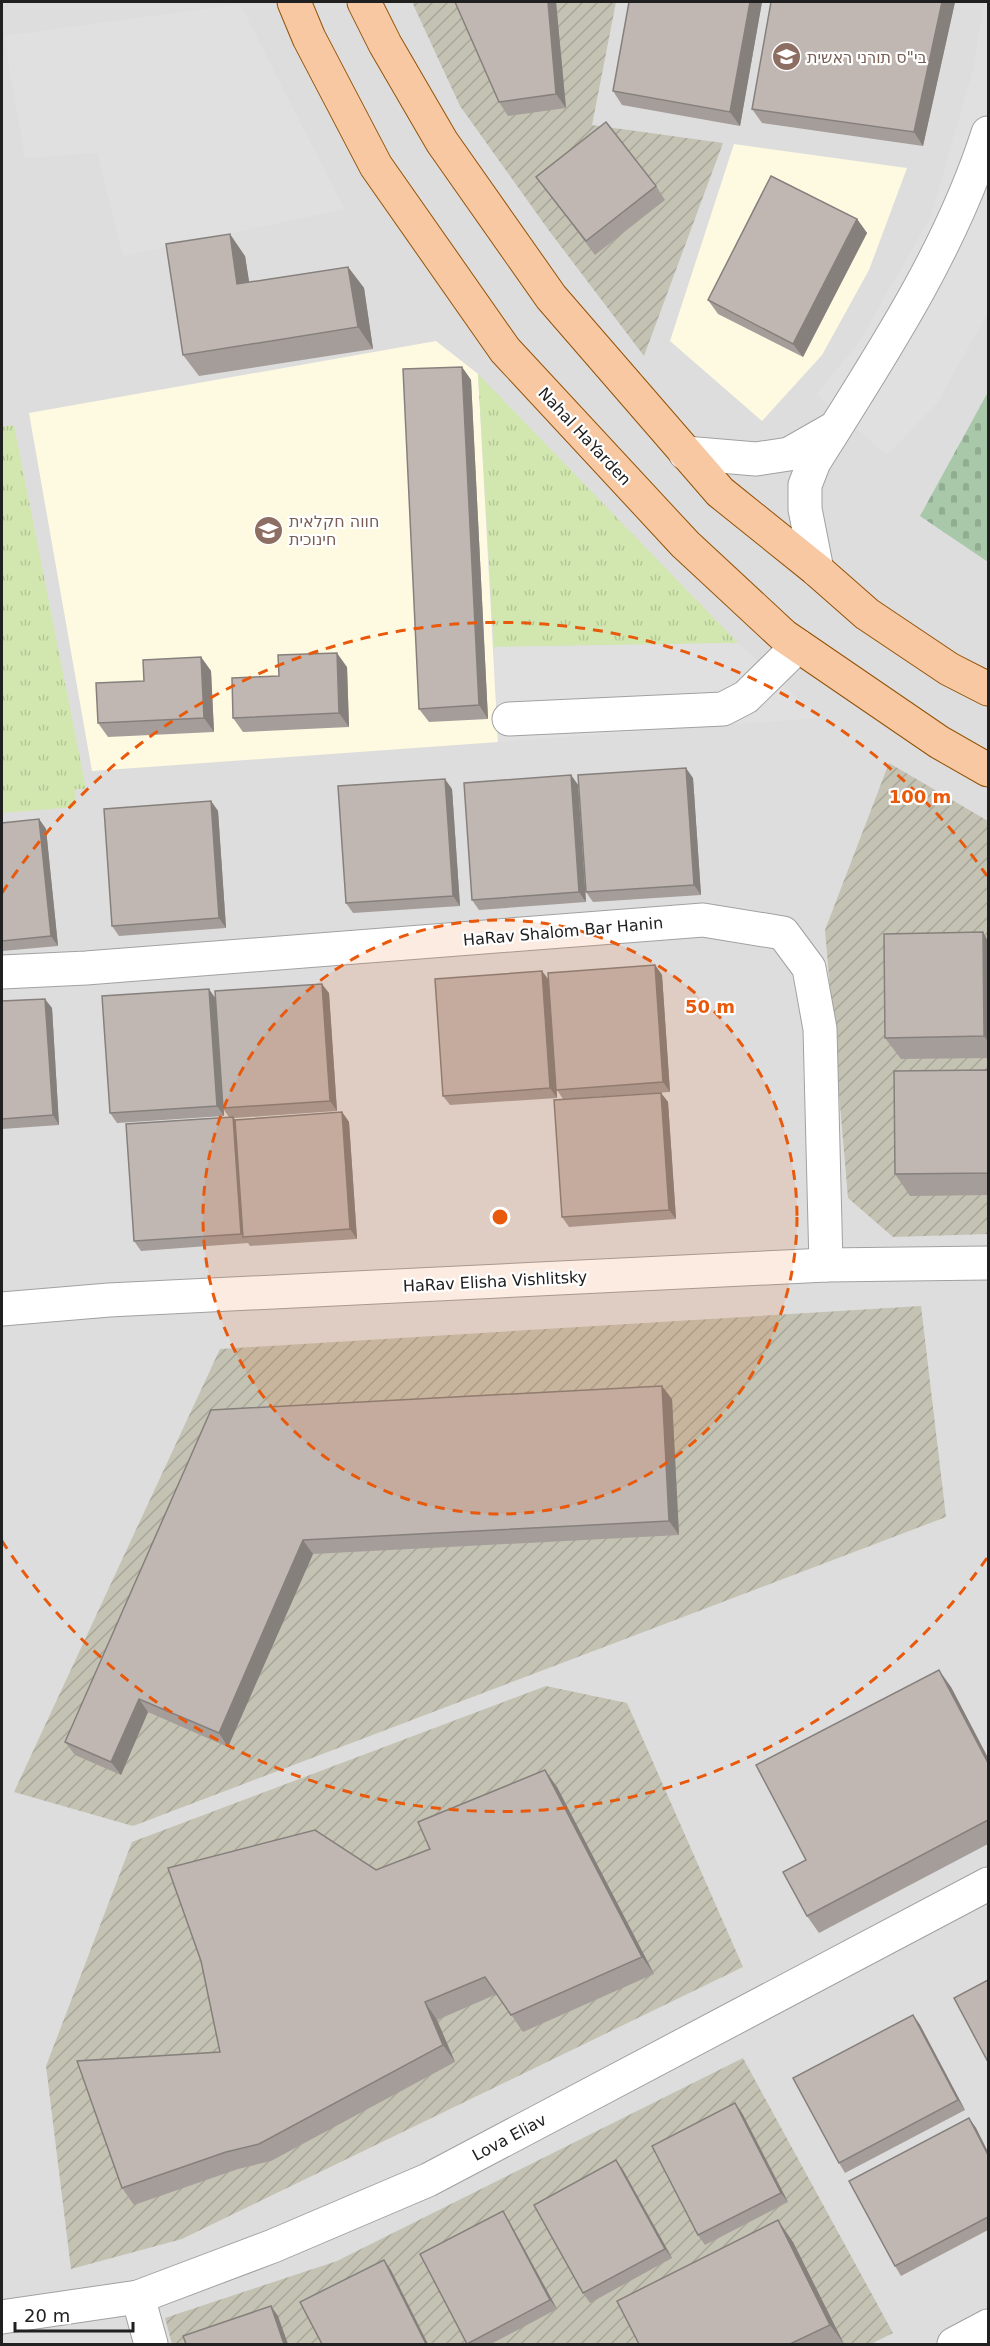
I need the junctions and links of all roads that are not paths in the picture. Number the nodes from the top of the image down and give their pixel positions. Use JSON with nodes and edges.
{"nodes":[{"id":1,"x":294,"y":2,"type":"edge"},
{"id":2,"x":364,"y":2,"type":"edge"},
{"id":3,"x":988,"y":133,"type":"edge"},
{"id":4,"x":835,"y":428,"type":"junction"},
{"id":5,"x":685,"y":453,"type":"junction"},
{"id":6,"x":816,"y":570,"type":"junction"},
{"id":7,"x":798,"y":646,"type":"junction"},
{"id":8,"x":988,"y":689,"type":"edge"},
{"id":9,"x":509,"y":719,"type":"dead end"},
{"id":10,"x":988,"y":770,"type":"edge"},
{"id":11,"x":2,"y":972,"type":"edge"},
{"id":12,"x":988,"y":1263,"type":"edge"},
{"id":13,"x":826,"y":1265,"type":"junction"},
{"id":14,"x":2,"y":1309,"type":"edge"},
{"id":15,"x":988,"y":1884,"type":"edge"},
{"id":16,"x":138,"y":2297,"type":"junction"},
{"id":17,"x":2,"y":2317,"type":"edge"},
{"id":18,"x":988,"y":2326,"type":"edge"},
{"id":19,"x":151,"y":2344,"type":"edge"},
{"id":20,"x":954,"y":2344,"type":"edge"}],
"edges":[{"from":1,"to":7,"type":"main road","name":"Nahal HaYarden"},
{"from":2,"to":5,"type":"main road"},
{"from":3,"to":4,"type":"street"},
{"from":4,"to":5,"type":"street"},
{"from":4,"to":6,"type":"street"},
{"from":5,"to":6,"type":"main road"},
{"from":6,"to":8,"type":"main road"},
{"from":7,"to":9,"type":"street"},
{"from":7,"to":10,"type":"main road","name":"Nahal HaYarden"},
{"from":11,"to":13,"type":"street","name":"HaRav Shalom Bar Hanin"},
{"from":12,"to":13,"type":"street","name":"HaRav Elisha Vishlitsky"},
{"from":13,"to":14,"type":"street","name":"HaRav Elisha Vishlitsky"},
{"from":15,"to":16,"type":"street","name":"Lova Eliav"},
{"from":16,"to":17,"type":"street","name":"Lova Eliav"},
{"from":16,"to":19,"type":"street"},
{"from":18,"to":20,"type":"street"}]}
